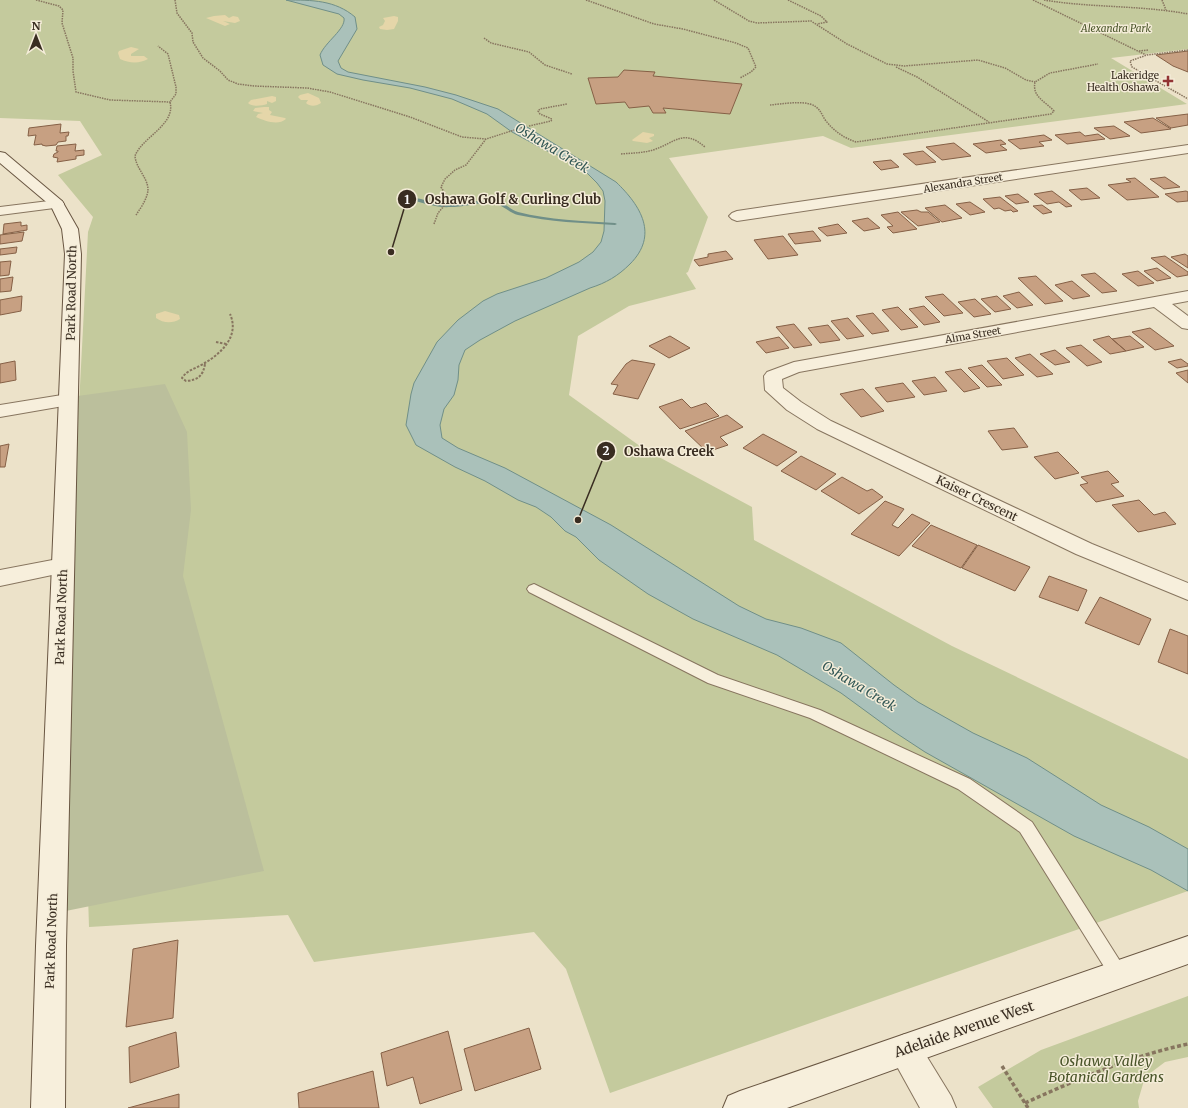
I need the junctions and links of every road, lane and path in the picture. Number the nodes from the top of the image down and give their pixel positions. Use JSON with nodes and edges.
{"nodes":[{"id":1,"x":36,"y":0,"type":"edge"},
{"id":2,"x":175,"y":0,"type":"edge"},
{"id":3,"x":586,"y":0,"type":"edge"},
{"id":4,"x":714,"y":0,"type":"edge"},
{"id":5,"x":788,"y":0,"type":"edge"},
{"id":6,"x":1033,"y":0,"type":"edge"},
{"id":7,"x":1044,"y":0,"type":"edge"},
{"id":8,"x":1162,"y":0,"type":"edge"},
{"id":9,"x":1166,"y":10,"type":"junction"},
{"id":10,"x":1188,"y":14,"type":"edge"},
{"id":11,"x":817,"y":24,"type":"junction"},
{"id":12,"x":484,"y":38,"type":"dead end"},
{"id":13,"x":158,"y":46,"type":"dead end"},
{"id":14,"x":1148,"y":50,"type":"dead end"},
{"id":15,"x":1188,"y":50,"type":"edge"},
{"id":16,"x":1138,"y":51,"type":"junction"},
{"id":17,"x":1147,"y":55,"type":"junction"},
{"id":18,"x":1098,"y":64,"type":"dead end"},
{"id":19,"x":892,"y":65,"type":"junction"},
{"id":20,"x":572,"y":74,"type":"dead end"},
{"id":21,"x":740,"y":78,"type":"dead end"},
{"id":22,"x":1035,"y":82,"type":"junction"},
{"id":23,"x":1188,"y":99,"type":"edge"},
{"id":24,"x":170,"y":102,"type":"junction"},
{"id":25,"x":567,"y":104,"type":"dead end"},
{"id":26,"x":770,"y":104,"type":"dead end"},
{"id":27,"x":990,"y":122,"type":"junction"},
{"id":28,"x":486,"y":139,"type":"junction"},
{"id":29,"x":705,"y":147,"type":"dead end"},
{"id":30,"x":1188,"y":149,"type":"edge"},
{"id":31,"x":621,"y":154,"type":"dead end"},
{"id":32,"x":0,"y":156,"type":"edge"},
{"id":33,"x":57,"y":204,"type":"junction"},
{"id":34,"x":0,"y":212,"type":"edge"},
{"id":35,"x":136,"y":215,"type":"dead end"},
{"id":36,"x":737,"y":216,"type":"dead end"},
{"id":37,"x":434,"y":224,"type":"dead end"},
{"id":38,"x":1188,"y":296,"type":"edge"},
{"id":39,"x":1157,"y":301,"type":"junction"},
{"id":40,"x":230,"y":314,"type":"dead end"},
{"id":41,"x":1188,"y":324,"type":"edge"},
{"id":42,"x":216,"y":342,"type":"dead end"},
{"id":43,"x":226,"y":344,"type":"junction"},
{"id":44,"x":205,"y":364,"type":"junction"},
{"id":45,"x":774,"y":390,"type":"joint"},
{"id":46,"x":68,"y":400,"type":"junction"},
{"id":47,"x":0,"y":411,"type":"edge"},
{"id":48,"x":63,"y":566,"type":"junction"},
{"id":49,"x":0,"y":578,"type":"edge"},
{"id":50,"x":534,"y":589,"type":"dead end"},
{"id":51,"x":1188,"y":592,"type":"edge"},
{"id":52,"x":1181,"y":953,"type":"edge"},
{"id":53,"x":1119,"y":975,"type":"junction"},
{"id":54,"x":1188,"y":1044,"type":"edge"},
{"id":55,"x":905,"y":1050,"type":"junction"},
{"id":56,"x":1002,"y":1066,"type":"dead end"},
{"id":57,"x":1025,"y":1103,"type":"junction"},
{"id":58,"x":48,"y":1108,"type":"edge"},
{"id":59,"x":740,"y":1108,"type":"edge"},
{"id":60,"x":939,"y":1108,"type":"edge"},
{"id":61,"x":1028,"y":1108,"type":"edge"}],
"edges":[{"from":1,"to":24,"type":"path"},
{"from":2,"to":28,"type":"path"},
{"from":3,"to":21,"type":"path"},
{"from":4,"to":11,"type":"path"},
{"from":5,"to":11,"type":"path"},
{"from":6,"to":16,"type":"path"},
{"from":7,"to":9,"type":"path"},
{"from":8,"to":9,"type":"path"},
{"from":9,"to":10,"type":"path"},
{"from":11,"to":19,"type":"path"},
{"from":12,"to":20,"type":"path"},
{"from":13,"to":24,"type":"path"},
{"from":14,"to":16,"type":"path"},
{"from":15,"to":17,"type":"path"},
{"from":16,"to":17,"type":"path"},
{"from":17,"to":23,"type":"path"},
{"from":18,"to":22,"type":"path"},
{"from":19,"to":22,"type":"path"},
{"from":19,"to":27,"type":"path"},
{"from":22,"to":27,"type":"path"},
{"from":24,"to":35,"type":"path"},
{"from":25,"to":28,"type":"path"},
{"from":26,"to":27,"type":"path"},
{"from":28,"to":37,"type":"path"},
{"from":29,"to":31,"type":"path"},
{"from":30,"to":36,"type":"street","name":"Alexandra Street"},
{"from":32,"to":33,"type":"street","name":"Park Road North"},
{"from":33,"to":34,"type":"street"},
{"from":33,"to":46,"type":"street","name":"Park Road North"},
{"from":38,"to":39,"type":"street","name":"Alma Street"},
{"from":39,"to":41,"type":"street"},
{"from":39,"to":45,"type":"street","name":"Alma Street"},
{"from":40,"to":43,"type":"path"},
{"from":42,"to":43,"type":"path"},
{"from":43,"to":44,"type":"path"},
{"from":44,"to":44,"type":"path"},
{"from":45,"to":51,"type":"street","name":"Kaiser Crescent"},
{"from":46,"to":47,"type":"street"},
{"from":46,"to":48,"type":"street","name":"Park Road North"},
{"from":48,"to":49,"type":"street"},
{"from":48,"to":58,"type":"street","name":"Park Road North"},
{"from":50,"to":53,"type":"lane"},
{"from":52,"to":53,"type":"street","name":"Adelaide Avenue West"},
{"from":53,"to":55,"type":"street","name":"Adelaide Avenue West"},
{"from":54,"to":57,"type":"path"},
{"from":55,"to":59,"type":"street","name":"Adelaide Avenue West"},
{"from":55,"to":60,"type":"street"},
{"from":56,"to":57,"type":"path"},
{"from":57,"to":61,"type":"path"}]}
